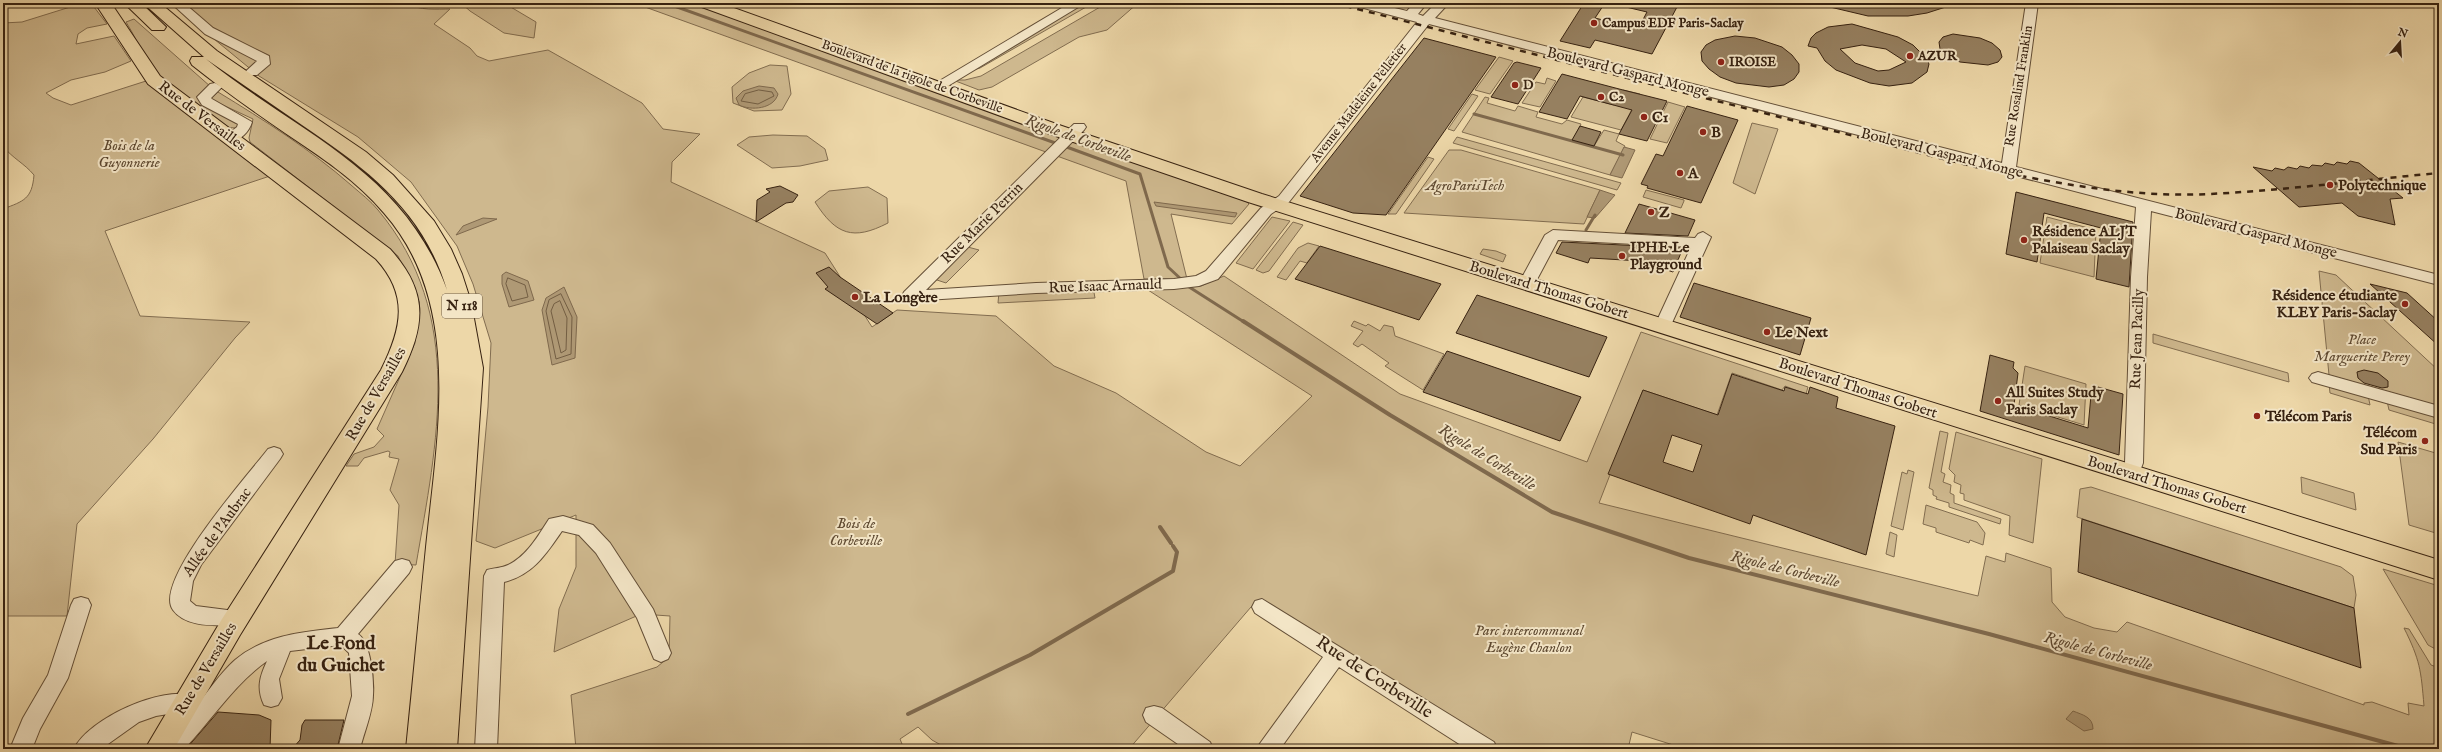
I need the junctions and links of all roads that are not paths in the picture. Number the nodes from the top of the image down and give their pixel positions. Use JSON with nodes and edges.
{"nodes":[{"id":1,"x":103,"y":3,"type":"edge"},
{"id":2,"x":132,"y":3,"type":"edge"},
{"id":3,"x":151,"y":3,"type":"edge"},
{"id":4,"x":177,"y":3,"type":"edge"},
{"id":5,"x":705,"y":3,"type":"edge"},
{"id":6,"x":1078,"y":3,"type":"edge"},
{"id":7,"x":1360,"y":3,"type":"edge"},
{"id":8,"x":1421,"y":3,"type":"edge"},
{"id":9,"x":1443,"y":3,"type":"edge"},
{"id":10,"x":2032,"y":3,"type":"edge"},
{"id":11,"x":1410,"y":16,"type":"junction"},
{"id":12,"x":1424,"y":20,"type":"junction"},
{"id":13,"x":252,"y":72,"type":"dead end"},
{"id":14,"x":938,"y":86,"type":"junction"},
{"id":15,"x":215,"y":88,"type":"dead end"},
{"id":16,"x":230,"y":138,"type":"junction"},
{"id":17,"x":1067,"y":139,"type":"junction"},
{"id":18,"x":2008,"y":170,"type":"junction"},
{"id":19,"x":1278,"y":204,"type":"junction"},
{"id":20,"x":2144,"y":204,"type":"junction"},
{"id":21,"x":2439,"y":280,"type":"edge"},
{"id":22,"x":1199,"y":281,"type":"joint"},
{"id":23,"x":1527,"y":283,"type":"junction"},
{"id":24,"x":910,"y":296,"type":"joint"},
{"id":25,"x":1663,"y":325,"type":"junction"},
{"id":26,"x":2318,"y":378,"type":"dead end"},
{"id":27,"x":2439,"y":412,"type":"edge"},
{"id":28,"x":274,"y":454,"type":"dead end"},
{"id":29,"x":2131,"y":474,"type":"junction"},
{"id":30,"x":402,"y":567,"type":"dead end"},
{"id":31,"x":2439,"y":570,"type":"edge"},
{"id":32,"x":81,"y":605,"type":"dead end"},
{"id":33,"x":1262,"y":607,"type":"dead end"},
{"id":34,"x":236,"y":618,"type":"junction"},
{"id":35,"x":344,"y":636,"type":"junction"},
{"id":36,"x":280,"y":646,"type":"junction"},
{"id":37,"x":661,"y":653,"type":"dead end"},
{"id":38,"x":1337,"y":654,"type":"junction"},
{"id":39,"x":271,"y":698,"type":"dead end"},
{"id":40,"x":186,"y":703,"type":"junction"},
{"id":41,"x":1154,"y":715,"type":"dead end"},
{"id":42,"x":21,"y":749,"type":"edge"},
{"id":43,"x":85,"y":749,"type":"edge"},
{"id":44,"x":160,"y":749,"type":"edge"},
{"id":45,"x":349,"y":749,"type":"edge"},
{"id":46,"x":420,"y":749,"type":"edge"},
{"id":47,"x":443,"y":749,"type":"edge"},
{"id":48,"x":486,"y":749,"type":"edge"},
{"id":49,"x":1202,"y":749,"type":"edge"},
{"id":50,"x":1267,"y":749,"type":"edge"},
{"id":51,"x":1486,"y":749,"type":"edge"}],
"edges":[{"from":1,"to":16,"type":"main road","name":"Rue de Versailles"},
{"from":2,"to":46,"type":"main road","number":"N 118"},
{"from":3,"to":47,"type":"main road","number":"N 118"},
{"from":4,"to":13,"type":"street"},
{"from":5,"to":14,"type":"main road","name":"Boulevard de la rigole de Corbeville"},
{"from":6,"to":14,"type":"street"},
{"from":7,"to":11,"type":"street","name":"Boulevard Gaspard Monge"},
{"from":8,"to":11,"type":"street"},
{"from":9,"to":12,"type":"street","name":"Avenue Madeleine Pelletier"},
{"from":10,"to":18,"type":"street","name":"Rue Rosalind Franklin"},
{"from":11,"to":12,"type":"street","name":"Boulevard Gaspard Monge"},
{"from":12,"to":18,"type":"street","name":"Boulevard Gaspard Monge"},
{"from":12,"to":19,"type":"street","name":"Avenue Madeleine Pelletier"},
{"from":14,"to":17,"type":"main road","name":"Boulevard de la rigole de Corbeville"},
{"from":15,"to":16,"type":"street"},
{"from":16,"to":34,"type":"main road","name":"Rue de Versailles"},
{"from":17,"to":19,"type":"main road","name":"Boulevard de la rigole de Corbeville"},
{"from":17,"to":24,"type":"street","name":"Rue Marie Perrin"},
{"from":18,"to":20,"type":"street","name":"Boulevard Gaspard Monge"},
{"from":19,"to":22,"type":"street","name":"Avenue Madeleine Pelletier"},
{"from":19,"to":23,"type":"main road","name":"Boulevard Thomas Gobert"},
{"from":20,"to":21,"type":"street","name":"Boulevard Gaspard Monge"},
{"from":20,"to":29,"type":"street","name":"Rue Jean Pacilly"},
{"from":22,"to":24,"type":"street","name":"Rue Isaac Arnauld"},
{"from":23,"to":25,"type":"main road","name":"Boulevard Thomas Gobert"},
{"from":23,"to":25,"type":"street"},
{"from":25,"to":29,"type":"main road","name":"Boulevard Thomas Gobert"},
{"from":26,"to":27,"type":"street"},
{"from":28,"to":34,"type":"street","name":"Allée de l'Aubrac"},
{"from":29,"to":31,"type":"main road","name":"Boulevard Thomas Gobert"},
{"from":30,"to":35,"type":"street"},
{"from":32,"to":42,"type":"street"},
{"from":33,"to":38,"type":"street","name":"Rue de Corbeville"},
{"from":34,"to":40,"type":"main road","name":"Rue de Versailles"},
{"from":35,"to":36,"type":"street"},
{"from":35,"to":45,"type":"street"},
{"from":36,"to":39,"type":"street"},
{"from":36,"to":44,"type":"street"},
{"from":37,"to":48,"type":"street"},
{"from":38,"to":50,"type":"street"},
{"from":38,"to":51,"type":"street","name":"Rue de Corbeville"},
{"from":40,"to":43,"type":"street"},
{"from":40,"to":44,"type":"main road","name":"Rue de Versailles"},
{"from":41,"to":49,"type":"street"}]}
